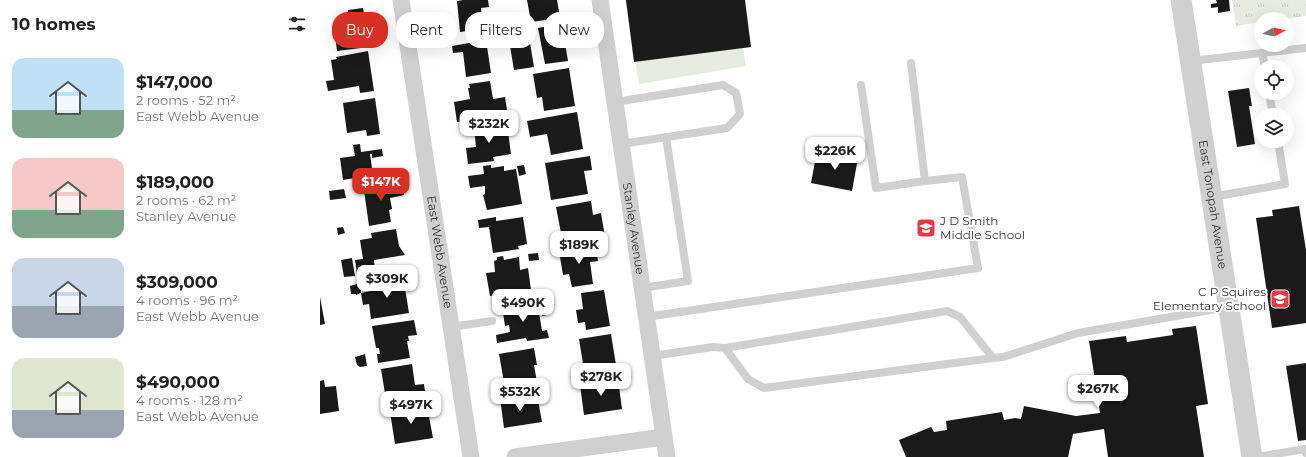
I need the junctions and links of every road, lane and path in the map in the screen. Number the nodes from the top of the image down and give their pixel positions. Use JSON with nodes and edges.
{"nodes":[{"id":1,"x":401,"y":0,"type":"edge"},
{"id":2,"x":600,"y":0,"type":"edge"},
{"id":3,"x":1181,"y":0,"type":"edge"},
{"id":4,"x":1306,"y":48,"type":"edge"},
{"id":5,"x":1262,"y":53,"type":"junction"},
{"id":6,"x":1264,"y":60,"type":"edge"},
{"id":7,"x":1190,"y":61,"type":"junction"},
{"id":8,"x":911,"y":63,"type":"dead end"},
{"id":9,"x":861,"y":85,"type":"dead end"},
{"id":10,"x":615,"y":102,"type":"junction"},
{"id":11,"x":666,"y":137,"type":"junction"},
{"id":12,"x":621,"y":144,"type":"junction"},
{"id":13,"x":1279,"y":148,"type":"edge"},
{"id":14,"x":925,"y":181,"type":"junction"},
{"id":15,"x":1212,"y":197,"type":"junction"},
{"id":16,"x":642,"y":288,"type":"junction"},
{"id":17,"x":1228,"y":307,"type":"junction"},
{"id":18,"x":646,"y":317,"type":"junction"},
{"id":19,"x":492,"y":321,"type":"dead end"},
{"id":20,"x":451,"y":327,"type":"junction"},
{"id":21,"x":725,"y":348,"type":"junction"},
{"id":22,"x":652,"y":356,"type":"junction"},
{"id":23,"x":993,"y":358,"type":"junction"},
{"id":24,"x":664,"y":437,"type":"junction"},
{"id":25,"x":1306,"y":453,"type":"edge"},
{"id":26,"x":471,"y":457,"type":"edge"},
{"id":27,"x":515,"y":457,"type":"edge"},
{"id":28,"x":667,"y":457,"type":"edge"},
{"id":29,"x":1252,"y":457,"type":"edge"},
{"id":30,"x":1258,"y":457,"type":"edge"}],
"edges":[{"from":1,"to":20,"type":"street","name":"East Webb Avenue"},
{"from":2,"to":10,"type":"street","name":"Stanley Avenue"},
{"from":3,"to":7,"type":"street","name":"East Tonopah Avenue"},
{"from":4,"to":5,"type":"lane"},
{"from":5,"to":6,"type":"lane"},
{"from":5,"to":7,"type":"lane"},
{"from":7,"to":15,"type":"street","name":"East Tonopah Avenue"},
{"from":8,"to":14,"type":"lane"},
{"from":9,"to":14,"type":"lane"},
{"from":10,"to":11,"type":"lane"},
{"from":10,"to":12,"type":"street","name":"Stanley Avenue"},
{"from":11,"to":12,"type":"lane"},
{"from":11,"to":16,"type":"lane"},
{"from":12,"to":16,"type":"street","name":"Stanley Avenue"},
{"from":13,"to":15,"type":"lane"},
{"from":14,"to":18,"type":"lane"},
{"from":15,"to":17,"type":"street","name":"East Tonopah Avenue"},
{"from":16,"to":18,"type":"street","name":"Stanley Avenue"},
{"from":17,"to":23,"type":"lane"},
{"from":17,"to":29,"type":"street","name":"East Tonopah Avenue"},
{"from":18,"to":22,"type":"street","name":"Stanley Avenue"},
{"from":19,"to":20,"type":"lane"},
{"from":20,"to":26,"type":"street","name":"East Webb Avenue"},
{"from":21,"to":22,"type":"lane"},
{"from":21,"to":23,"type":"lane"},
{"from":21,"to":23,"type":"lane"},
{"from":22,"to":24,"type":"street","name":"Stanley Avenue"},
{"from":24,"to":27,"type":"street"},
{"from":24,"to":28,"type":"street","name":"Stanley Avenue"},
{"from":25,"to":30,"type":"lane"}]}
